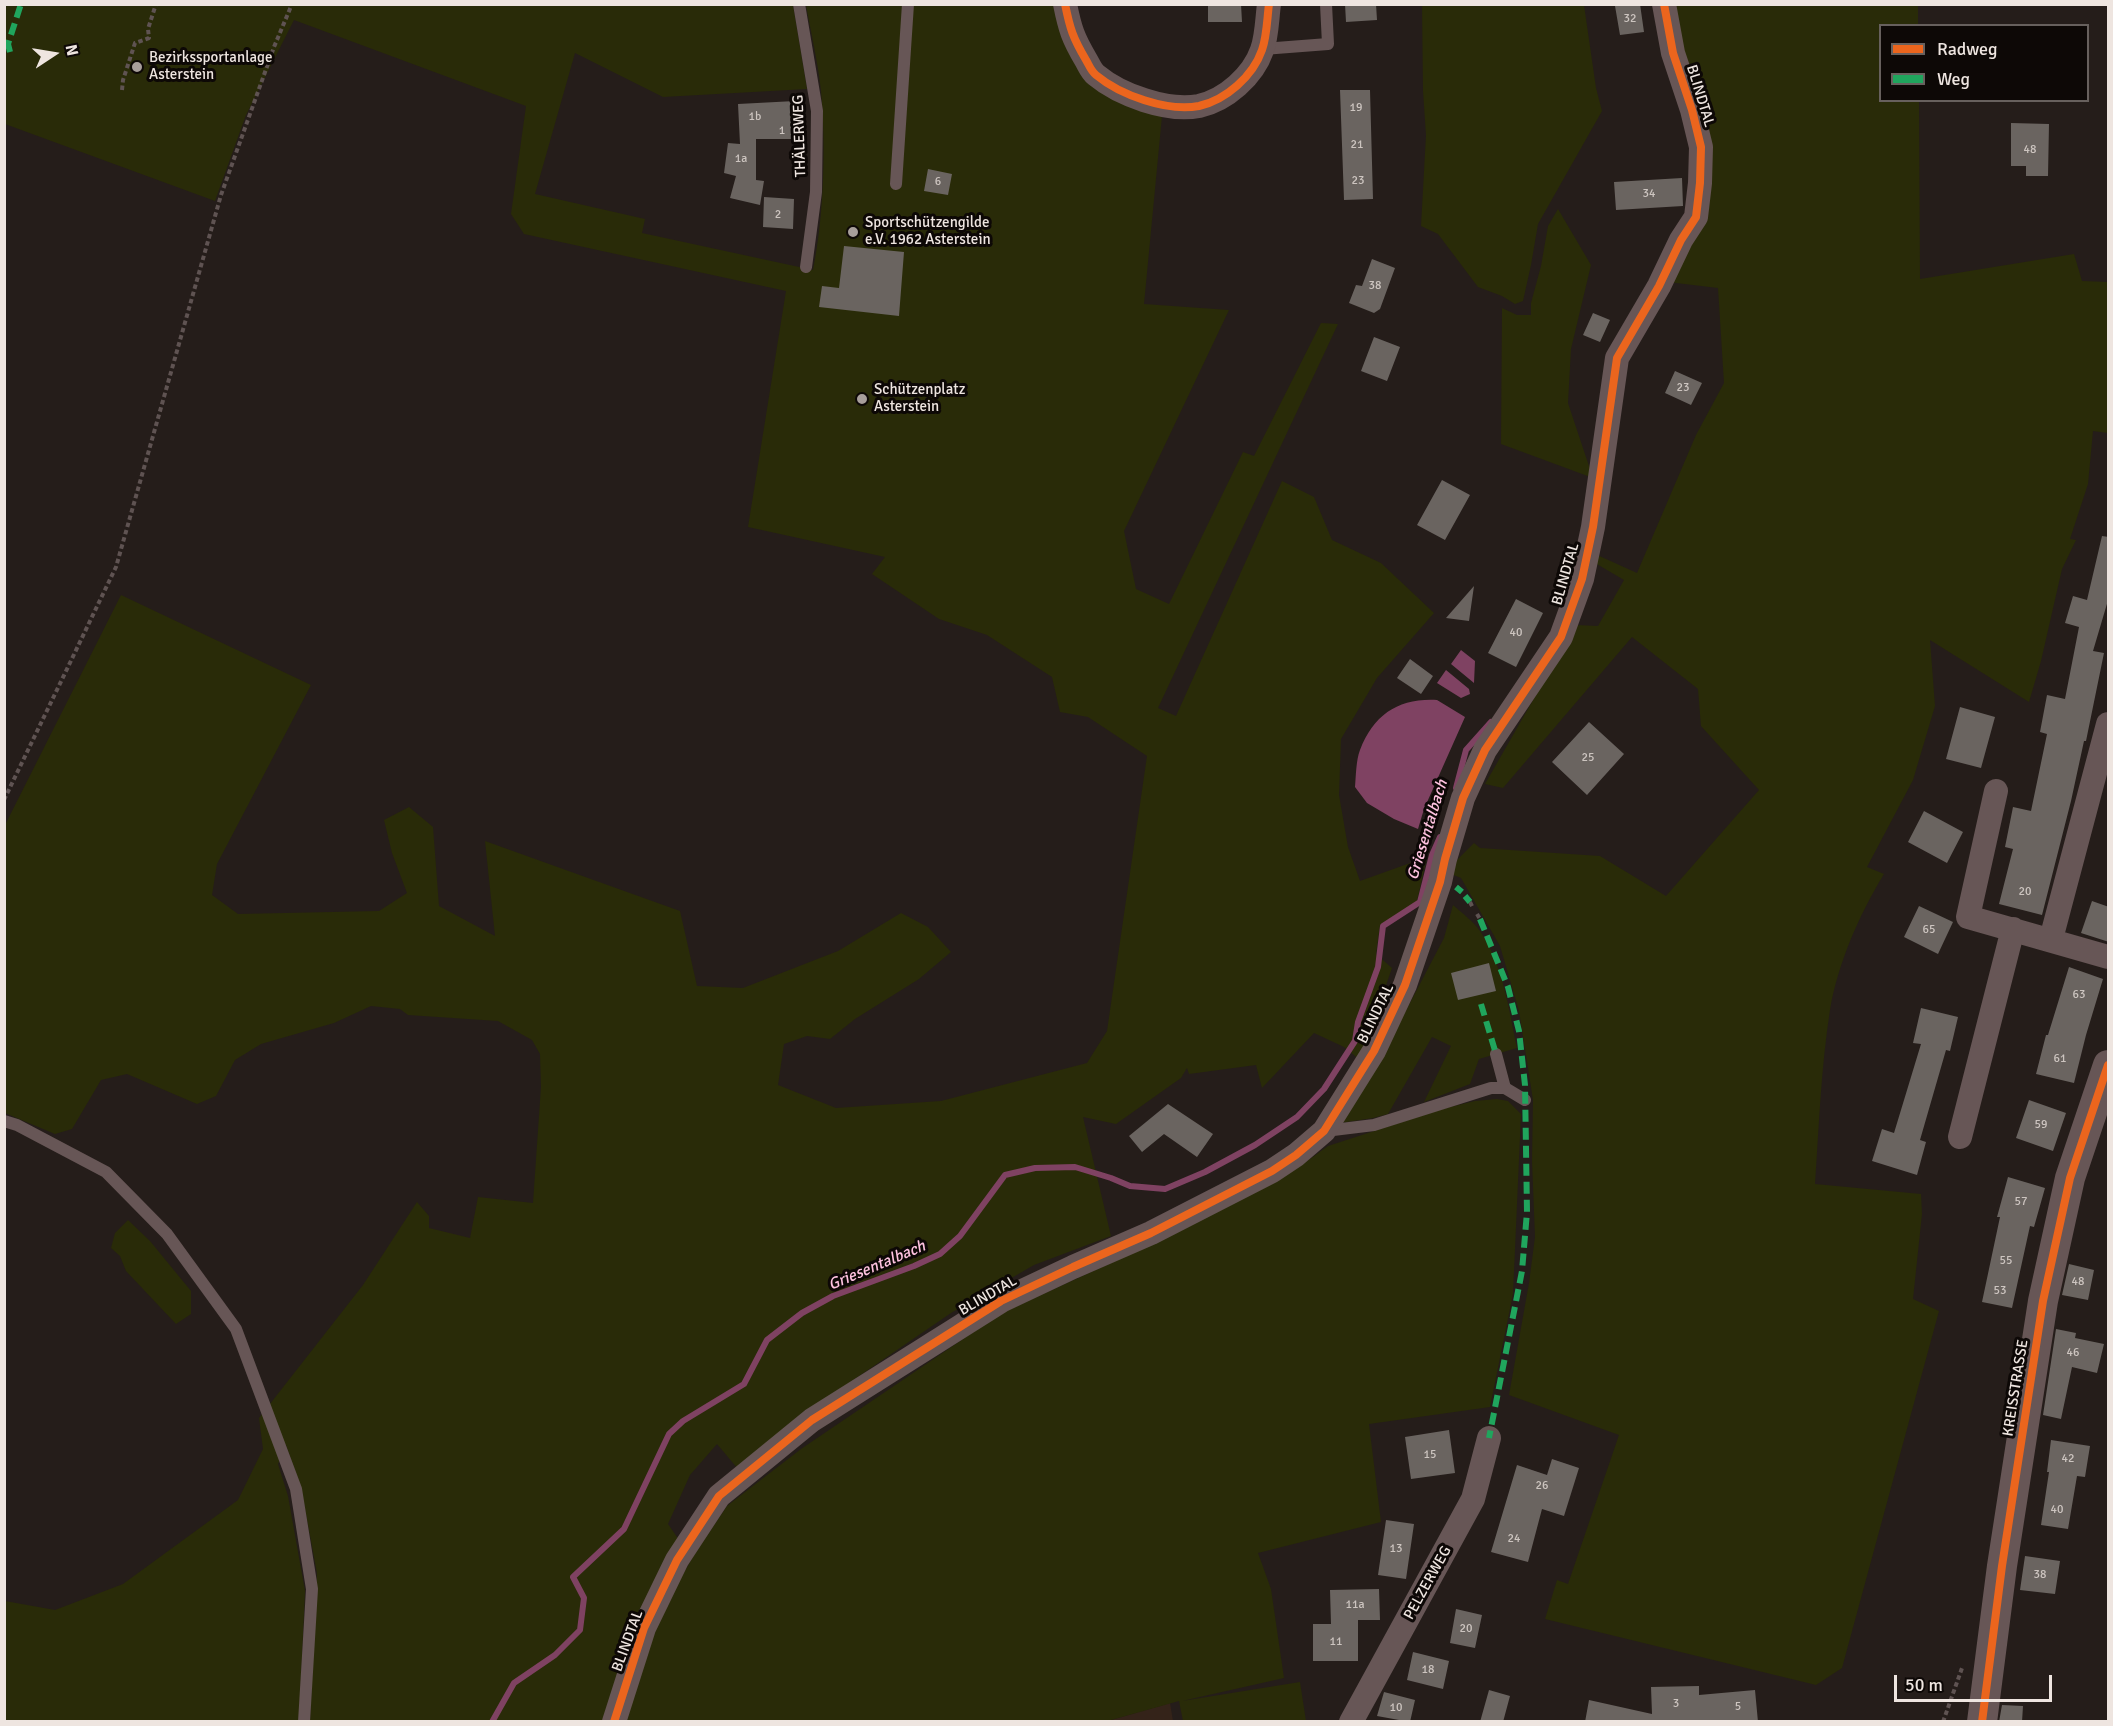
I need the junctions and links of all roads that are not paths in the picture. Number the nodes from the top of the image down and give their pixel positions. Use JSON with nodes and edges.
{"nodes":[{"id":1,"x":799,"y":4,"type":"edge"},
{"id":2,"x":908,"y":4,"type":"edge"},
{"id":3,"x":1065,"y":4,"type":"edge"},
{"id":4,"x":1269,"y":4,"type":"edge"},
{"id":5,"x":1326,"y":4,"type":"edge"},
{"id":6,"x":1664,"y":4,"type":"edge"},
{"id":7,"x":1263,"y":49,"type":"junction"},
{"id":8,"x":896,"y":184,"type":"dead end"},
{"id":9,"x":807,"y":267,"type":"dead end"},
{"id":10,"x":2109,"y":724,"type":"edge"},
{"id":11,"x":1996,"y":791,"type":"dead end"},
{"id":12,"x":2013,"y":929,"type":"junction"},
{"id":13,"x":2051,"y":939,"type":"junction"},
{"id":14,"x":2109,"y":957,"type":"edge"},
{"id":15,"x":1496,"y":1054,"type":"dead end"},
{"id":16,"x":2109,"y":1065,"type":"edge"},
{"id":17,"x":1505,"y":1088,"type":"junction"},
{"id":18,"x":1525,"y":1100,"type":"dead end"},
{"id":19,"x":4,"y":1121,"type":"edge"},
{"id":20,"x":1324,"y":1131,"type":"junction"},
{"id":21,"x":1960,"y":1137,"type":"dead end"},
{"id":22,"x":1489,"y":1438,"type":"dead end"},
{"id":23,"x":304,"y":1722,"type":"edge"},
{"id":24,"x":614,"y":1722,"type":"edge"},
{"id":25,"x":1352,"y":1722,"type":"edge"},
{"id":26,"x":1982,"y":1722,"type":"edge"}],
"edges":[{"from":1,"to":9,"type":"lane","name":"THÄLERWEG"},
{"from":2,"to":8,"type":"lane"},
{"from":3,"to":7,"type":"street"},
{"from":4,"to":7,"type":"street"},
{"from":5,"to":7,"type":"lane"},
{"from":6,"to":20,"type":"street","name":"BLINDTAL"},
{"from":10,"to":13,"type":"street"},
{"from":11,"to":12,"type":"street"},
{"from":12,"to":13,"type":"street"},
{"from":12,"to":21,"type":"street"},
{"from":13,"to":14,"type":"street"},
{"from":15,"to":17,"type":"lane"},
{"from":16,"to":26,"type":"street","name":"KREISSTRASSE"},
{"from":17,"to":18,"type":"lane"},
{"from":17,"to":20,"type":"lane"},
{"from":19,"to":23,"type":"lane"},
{"from":20,"to":24,"type":"street","name":"BLINDTAL"},
{"from":22,"to":25,"type":"street","name":"PELZERWEG"}]}
